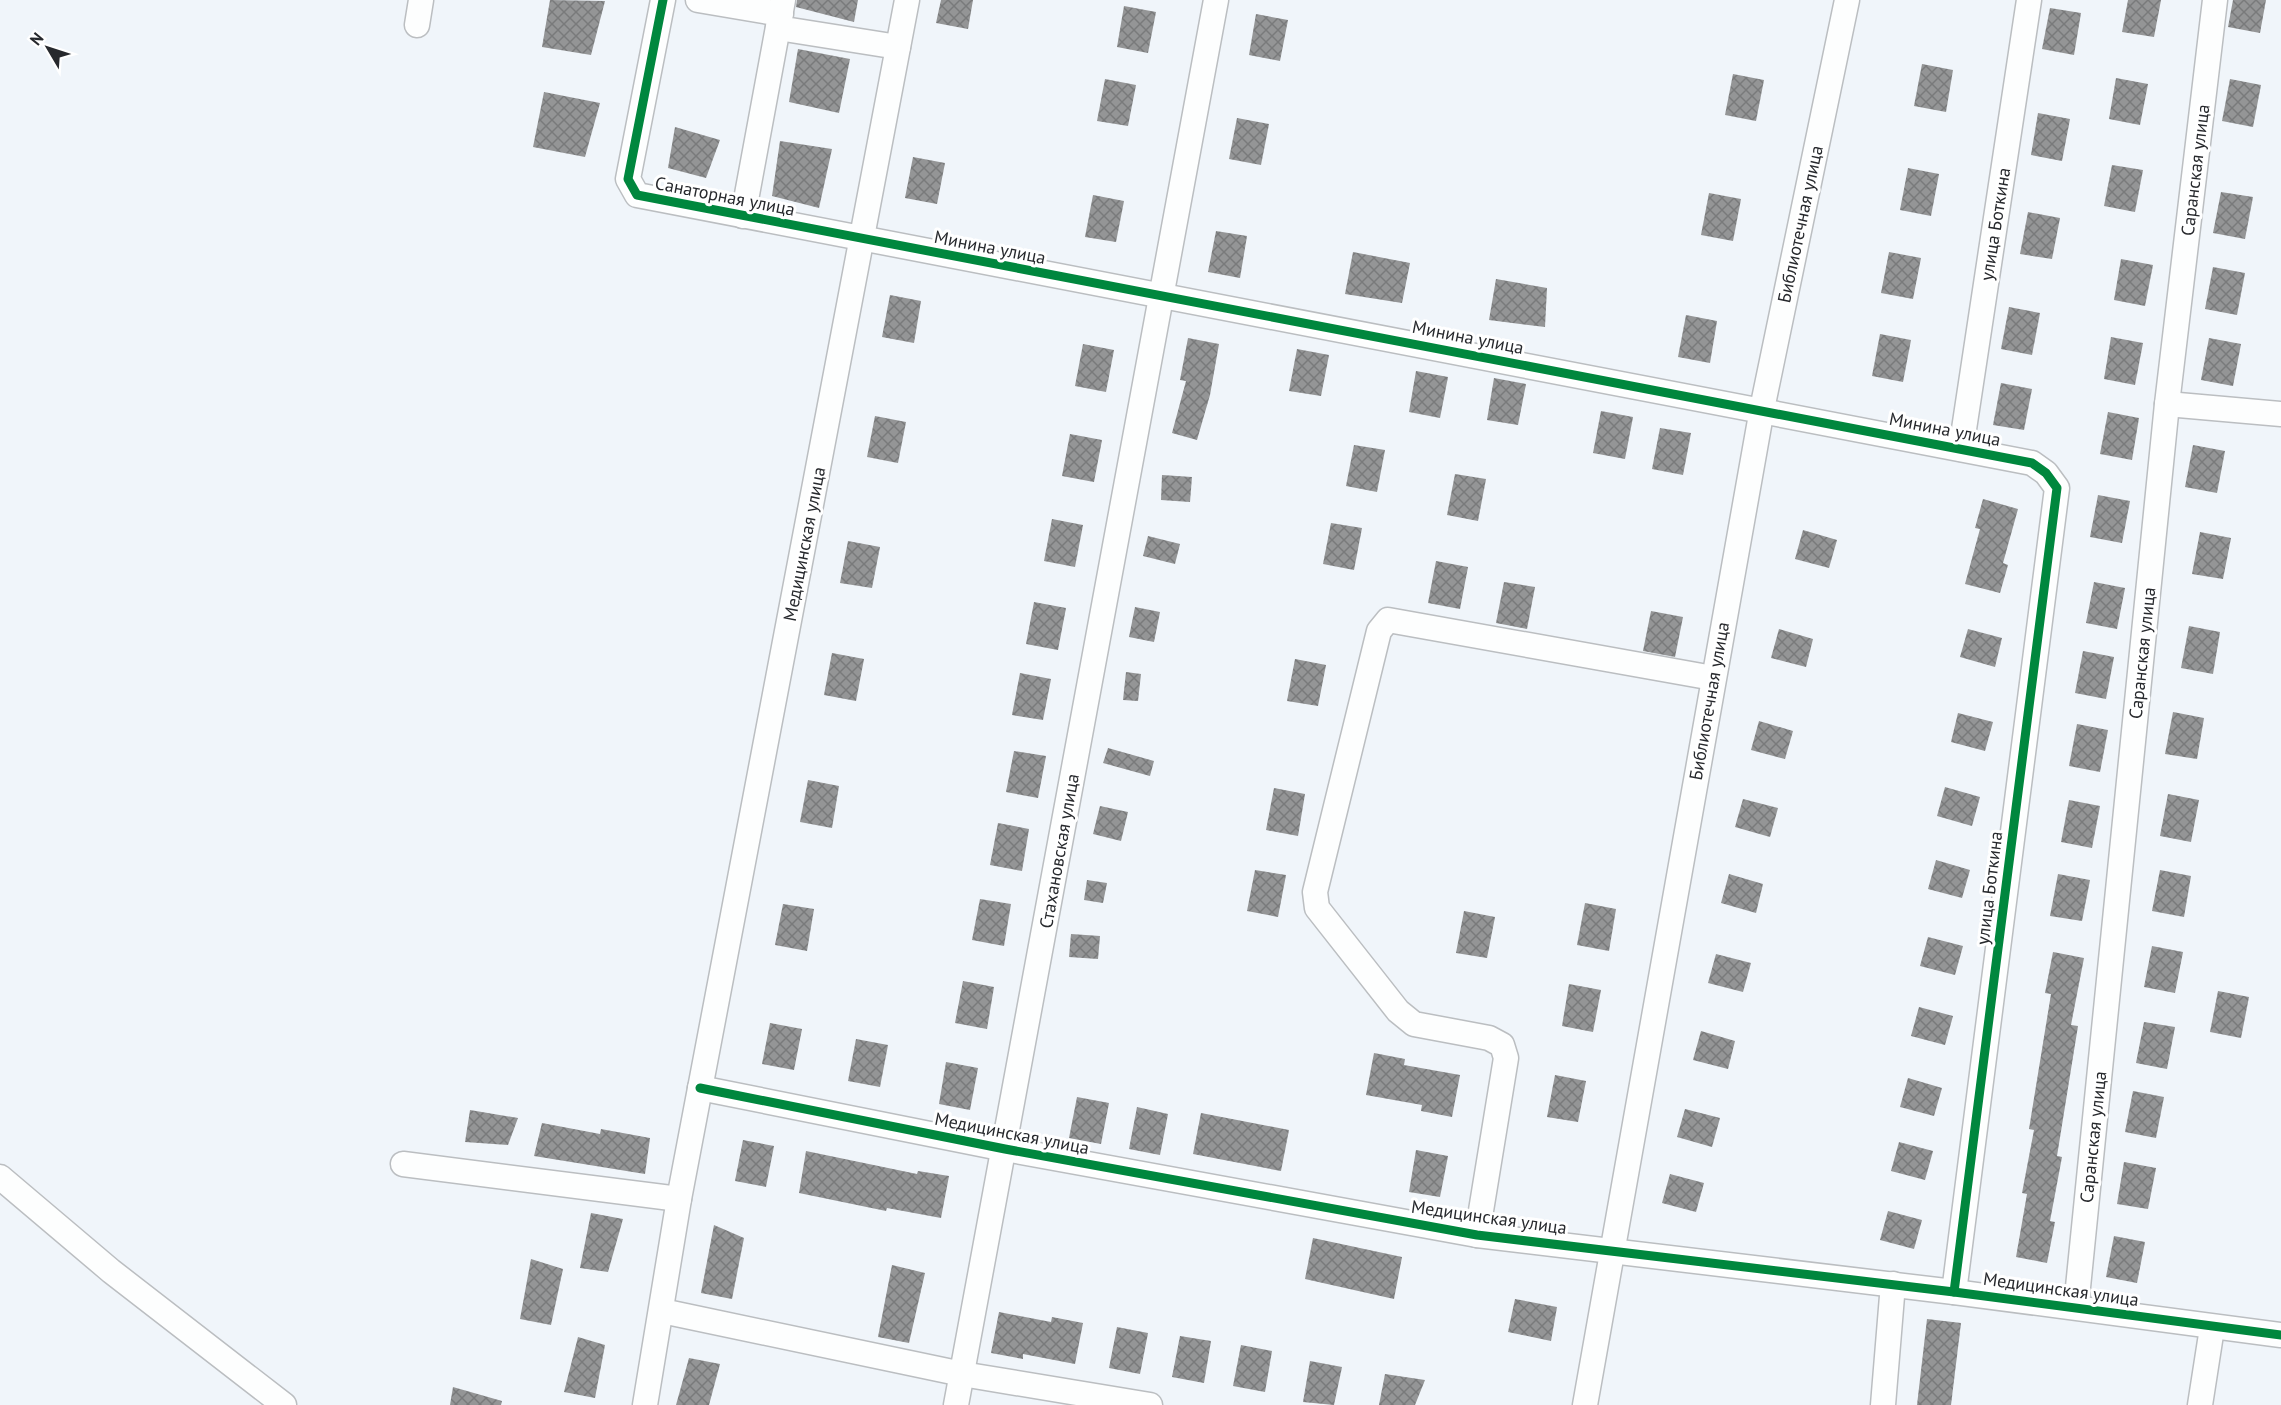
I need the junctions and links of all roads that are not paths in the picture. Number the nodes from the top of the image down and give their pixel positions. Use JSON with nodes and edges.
{"nodes":[{"id":1,"x":421,"y":0,"type":"edge"},
{"id":2,"x":663,"y":0,"type":"edge"},
{"id":3,"x":698,"y":0,"type":"edge"},
{"id":4,"x":907,"y":0,"type":"edge"},
{"id":5,"x":1216,"y":0,"type":"edge"},
{"id":6,"x":1847,"y":0,"type":"edge"},
{"id":7,"x":2029,"y":0,"type":"edge"},
{"id":8,"x":2215,"y":0,"type":"edge"},
{"id":9,"x":781,"y":14,"type":"edge"},
{"id":10,"x":417,"y":25,"type":"dead end"},
{"id":11,"x":898,"y":47,"type":"junction"},
{"id":12,"x":743,"y":216,"type":"junction"},
{"id":13,"x":862,"y":239,"type":"junction"},
{"id":14,"x":1161,"y":297,"type":"junction"},
{"id":15,"x":2167,"y":404,"type":"junction"},
{"id":16,"x":1762,"y":409,"type":"junction"},
{"id":17,"x":2281,"y":414,"type":"edge"},
{"id":18,"x":1961,"y":449,"type":"junction"},
{"id":19,"x":2057,"y":488,"type":"joint"},
{"id":20,"x":1713,"y":678,"type":"junction"},
{"id":21,"x":700,"y":1088,"type":"junction"},
{"id":22,"x":1005,"y":1149,"type":"junction"},
{"id":23,"x":403,"y":1164,"type":"dead end"},
{"id":24,"x":0,"y":1177,"type":"edge"},
{"id":25,"x":679,"y":1199,"type":"junction"},
{"id":26,"x":1477,"y":1235,"type":"junction"},
{"id":27,"x":1613,"y":1250,"type":"junction"},
{"id":28,"x":1893,"y":1284,"type":"junction"},
{"id":29,"x":1954,"y":1292,"type":"junction"},
{"id":30,"x":2076,"y":1307,"type":"junction"},
{"id":31,"x":662,"y":1311,"type":"junction"},
{"id":32,"x":2212,"y":1328,"type":"junction"},
{"id":33,"x":2281,"y":1335,"type":"edge"},
{"id":34,"x":962,"y":1374,"type":"junction"},
{"id":35,"x":284,"y":1405,"type":"edge"},
{"id":36,"x":645,"y":1405,"type":"edge"},
{"id":37,"x":956,"y":1405,"type":"edge"},
{"id":38,"x":1150,"y":1405,"type":"edge"},
{"id":39,"x":1585,"y":1405,"type":"edge"},
{"id":40,"x":1883,"y":1405,"type":"edge"},
{"id":41,"x":2200,"y":1405,"type":"edge"}],
"edges":[{"from":1,"to":10,"type":"street"},
{"from":2,"to":12,"type":"street","name":"Санаторная улица"},
{"from":3,"to":9,"type":"street"},
{"from":4,"to":11,"type":"street","name":"Медицинская улица"},
{"from":5,"to":14,"type":"street"},
{"from":6,"to":16,"type":"street","name":"Библиотечная улица"},
{"from":7,"to":18,"type":"street","name":"улица Боткина"},
{"from":8,"to":15,"type":"street","name":"Саранская улица"},
{"from":9,"to":11,"type":"street"},
{"from":9,"to":12,"type":"street"},
{"from":11,"to":13,"type":"street","name":"Медицинская улица"},
{"from":12,"to":13,"type":"street","name":"Санаторная улица"},
{"from":13,"to":14,"type":"street","name":"Минина улица"},
{"from":13,"to":21,"type":"street","name":"Медицинская улица"},
{"from":14,"to":16,"type":"street","name":"Минина улица"},
{"from":14,"to":22,"type":"street","name":"Стахановская улица"},
{"from":15,"to":17,"type":"street"},
{"from":15,"to":30,"type":"street","name":"Саранская улица"},
{"from":16,"to":18,"type":"street","name":"Минина улица"},
{"from":16,"to":20,"type":"street","name":"Библиотечная улица"},
{"from":18,"to":19,"type":"street","name":"Минина улица"},
{"from":19,"to":29,"type":"street","name":"улица Боткина"},
{"from":20,"to":26,"type":"street"},
{"from":20,"to":27,"type":"street","name":"Библиотечная улица"},
{"from":21,"to":22,"type":"street","name":"Медицинская улица"},
{"from":21,"to":25,"type":"street","name":"Медицинская улица"},
{"from":22,"to":26,"type":"street","name":"Медицинская улица"},
{"from":22,"to":34,"type":"street","name":"Стахановская улица"},
{"from":23,"to":25,"type":"street"},
{"from":24,"to":35,"type":"street"},
{"from":25,"to":31,"type":"street","name":"Медицинская улица"},
{"from":26,"to":27,"type":"street","name":"Медицинская улица"},
{"from":27,"to":28,"type":"street","name":"Медицинская улица"},
{"from":27,"to":39,"type":"street","name":"Библиотечная улица"},
{"from":28,"to":29,"type":"street","name":"Медицинская улица"},
{"from":28,"to":40,"type":"street"},
{"from":29,"to":30,"type":"street","name":"Медицинская улица"},
{"from":30,"to":32,"type":"street","name":"Медицинская улица"},
{"from":31,"to":34,"type":"street"},
{"from":31,"to":36,"type":"street","name":"Медицинская улица"},
{"from":32,"to":33,"type":"street","name":"Медицинская улица"},
{"from":32,"to":41,"type":"street"},
{"from":34,"to":37,"type":"street","name":"Стахановская улица"},
{"from":34,"to":38,"type":"street"}]}
